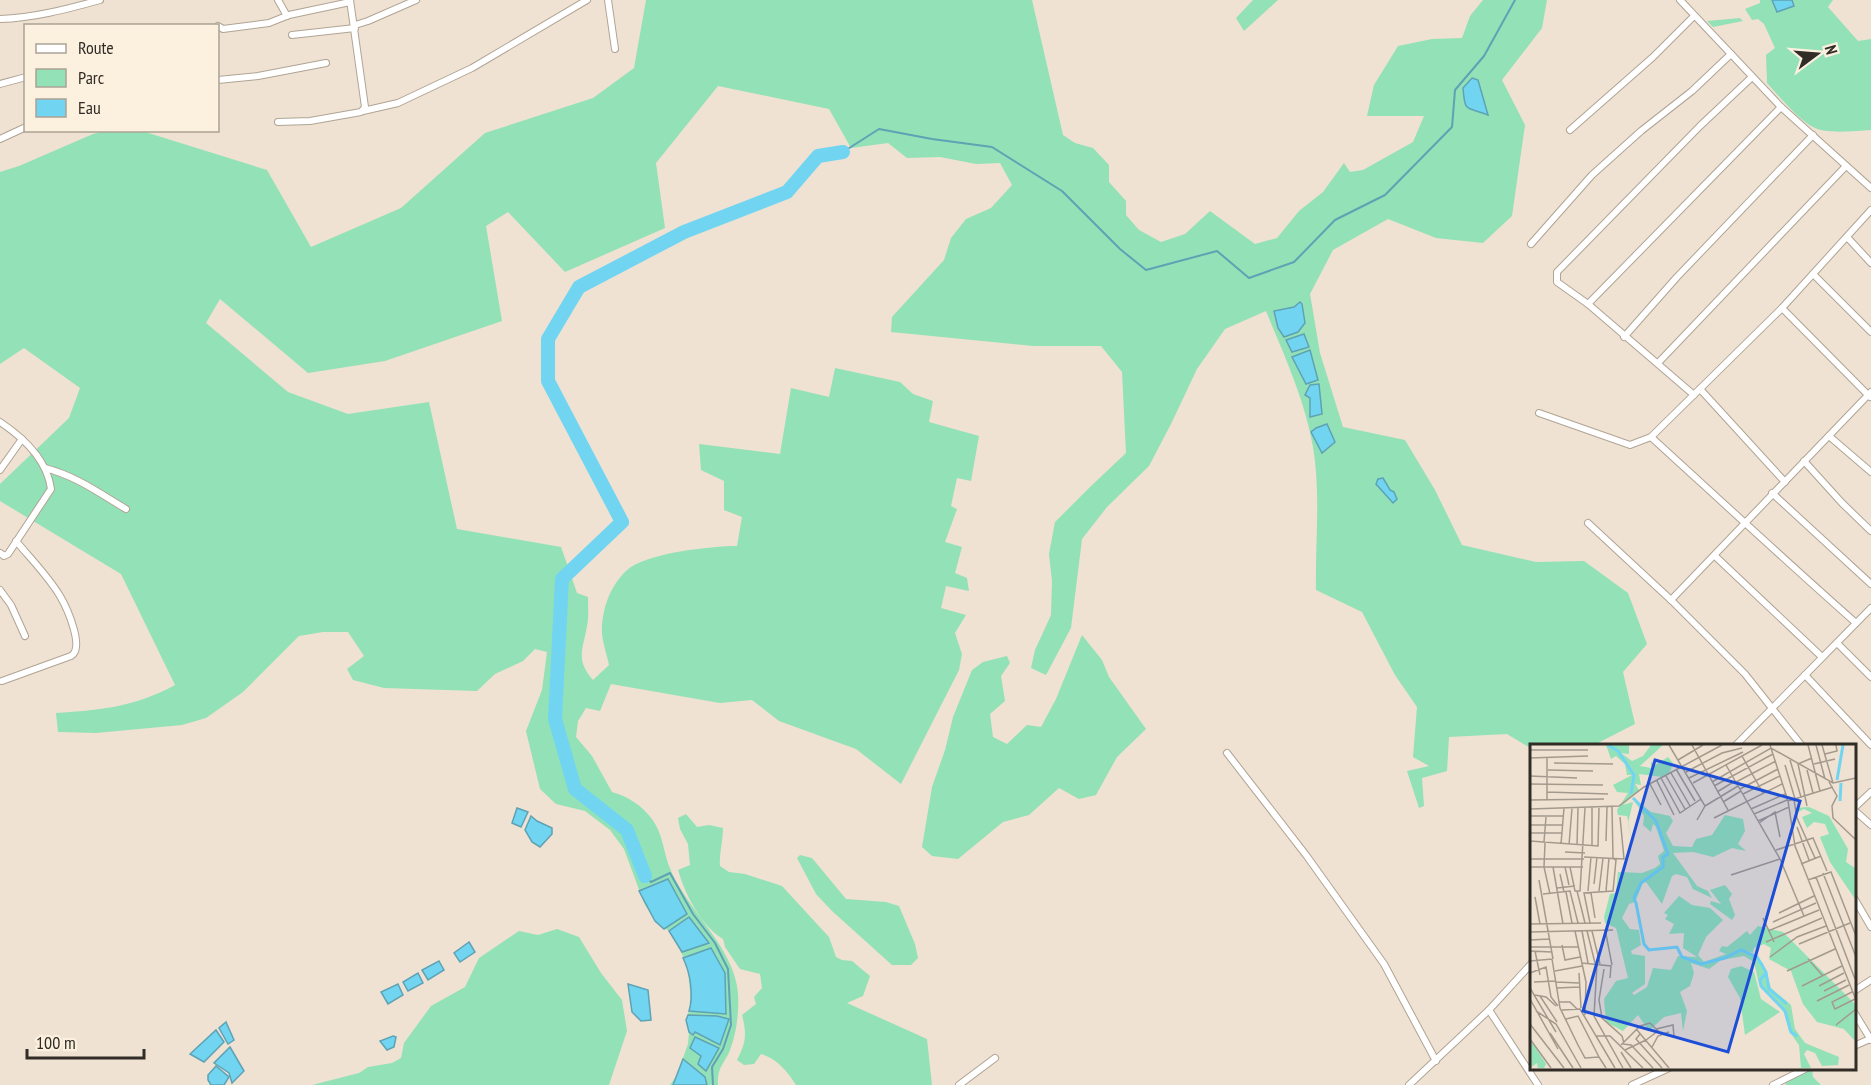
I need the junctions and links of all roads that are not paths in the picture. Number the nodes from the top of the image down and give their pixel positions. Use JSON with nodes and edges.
{"nodes":[{"id":1,"x":100,"y":0,"type":"edge"},
{"id":2,"x":279,"y":0,"type":"edge"},
{"id":3,"x":416,"y":0,"type":"edge"},
{"id":4,"x":587,"y":0,"type":"edge"},
{"id":5,"x":608,"y":0,"type":"edge"},
{"id":6,"x":1680,"y":0,"type":"edge"},
{"id":7,"x":350,"y":1,"type":"edge"},
{"id":8,"x":287,"y":16,"type":"junction"},
{"id":9,"x":1694,"y":16,"type":"junction"},
{"id":10,"x":0,"y":19,"type":"edge"},
{"id":11,"x":355,"y":26,"type":"junction"},
{"id":12,"x":219,"y":28,"type":"edge"},
{"id":13,"x":292,"y":35,"type":"dead end"},
{"id":14,"x":615,"y":49,"type":"dead end"},
{"id":15,"x":1731,"y":54,"type":"junction"},
{"id":16,"x":326,"y":63,"type":"dead end"},
{"id":17,"x":1752,"y":77,"type":"junction"},
{"id":18,"x":24,"y":78,"type":"edge"},
{"id":19,"x":219,"y":80,"type":"edge"},
{"id":20,"x":0,"y":84,"type":"edge"},
{"id":21,"x":1781,"y":107,"type":"junction"},
{"id":22,"x":363,"y":111,"type":"junction"},
{"id":23,"x":278,"y":122,"type":"dead end"},
{"id":24,"x":24,"y":128,"type":"edge"},
{"id":25,"x":1570,"y":130,"type":"dead end"},
{"id":26,"x":1813,"y":135,"type":"junction"},
{"id":27,"x":0,"y":139,"type":"edge"},
{"id":28,"x":1846,"y":166,"type":"junction"},
{"id":29,"x":1871,"y":188,"type":"edge"},
{"id":30,"x":1871,"y":210,"type":"edge"},
{"id":31,"x":1846,"y":237,"type":"junction"},
{"id":32,"x":1531,"y":244,"type":"dead end"},
{"id":33,"x":1871,"y":263,"type":"edge"},
{"id":34,"x":1813,"y":274,"type":"junction"},
{"id":35,"x":1588,"y":304,"type":"junction"},
{"id":36,"x":1782,"y":308,"type":"junction"},
{"id":37,"x":1871,"y":332,"type":"edge"},
{"id":38,"x":1624,"y":337,"type":"junction"},
{"id":39,"x":1658,"y":363,"type":"junction"},
{"id":40,"x":1700,"y":389,"type":"junction"},
{"id":41,"x":1694,"y":395,"type":"junction"},
{"id":42,"x":1870,"y":395,"type":"edge"},
{"id":43,"x":1539,"y":412,"type":"dead end"},
{"id":44,"x":0,"y":422,"type":"edge"},
{"id":45,"x":1829,"y":436,"type":"junction"},
{"id":46,"x":1651,"y":437,"type":"junction"},
{"id":47,"x":22,"y":439,"type":"junction"},
{"id":48,"x":1804,"y":460,"type":"junction"},
{"id":49,"x":45,"y":468,"type":"junction"},
{"id":50,"x":0,"y":470,"type":"edge"},
{"id":51,"x":1871,"y":472,"type":"edge"},
{"id":52,"x":1785,"y":482,"type":"junction"},
{"id":53,"x":1772,"y":494,"type":"junction"},
{"id":54,"x":126,"y":509,"type":"dead end"},
{"id":55,"x":1745,"y":522,"type":"junction"},
{"id":56,"x":1588,"y":523,"type":"dead end"},
{"id":57,"x":1871,"y":531,"type":"edge"},
{"id":58,"x":16,"y":541,"type":"junction"},
{"id":59,"x":0,"y":553,"type":"edge"},
{"id":60,"x":1715,"y":556,"type":"junction"},
{"id":61,"x":1871,"y":584,"type":"edge"},
{"id":62,"x":0,"y":590,"type":"edge"},
{"id":63,"x":1671,"y":600,"type":"junction"},
{"id":64,"x":1871,"y":608,"type":"edge"},
{"id":65,"x":1856,"y":623,"type":"junction"},
{"id":66,"x":26,"y":636,"type":"dead end"},
{"id":67,"x":1837,"y":643,"type":"junction"},
{"id":68,"x":1822,"y":657,"type":"junction"},
{"id":69,"x":1805,"y":675,"type":"junction"},
{"id":70,"x":1871,"y":676,"type":"edge"},
{"id":71,"x":2,"y":681,"type":"dead end"},
{"id":72,"x":1772,"y":708,"type":"junction"},
{"id":73,"x":1737,"y":744,"type":"edge"},
{"id":74,"x":1800,"y":744,"type":"edge"},
{"id":75,"x":1871,"y":745,"type":"edge"},
{"id":76,"x":1227,"y":753,"type":"dead end"},
{"id":77,"x":1871,"y":792,"type":"edge"},
{"id":78,"x":1856,"y":807,"type":"edge"},
{"id":79,"x":1856,"y":811,"type":"edge"},
{"id":80,"x":1871,"y":825,"type":"edge"},
{"id":81,"x":1856,"y":901,"type":"edge"},
{"id":82,"x":1871,"y":927,"type":"edge"},
{"id":83,"x":1530,"y":965,"type":"edge"},
{"id":84,"x":1871,"y":980,"type":"edge"},
{"id":85,"x":1856,"y":990,"type":"edge"},
{"id":86,"x":1489,"y":1010,"type":"junction"},
{"id":87,"x":1856,"y":1015,"type":"edge"},
{"id":88,"x":1871,"y":1040,"type":"edge"},
{"id":89,"x":1856,"y":1045,"type":"edge"},
{"id":90,"x":995,"y":1058,"type":"dead end"},
{"id":91,"x":1436,"y":1061,"type":"junction"},
{"id":92,"x":1804,"y":1070,"type":"edge"},
{"id":93,"x":1657,"y":1071,"type":"edge"},
{"id":94,"x":959,"y":1085,"type":"edge"},
{"id":95,"x":1410,"y":1085,"type":"edge"},
{"id":96,"x":1538,"y":1085,"type":"edge"},
{"id":97,"x":1632,"y":1085,"type":"edge"},
{"id":98,"x":1773,"y":1085,"type":"edge"}],
"edges":[{"from":1,"to":10,"type":"street"},
{"from":2,"to":8,"type":"street"},
{"from":3,"to":11,"type":"street"},
{"from":4,"to":22,"type":"street"},
{"from":5,"to":14,"type":"street"},
{"from":6,"to":9,"type":"street"},
{"from":7,"to":8,"type":"street"},
{"from":7,"to":11,"type":"street"},
{"from":8,"to":12,"type":"street"},
{"from":9,"to":15,"type":"street"},
{"from":9,"to":25,"type":"street"},
{"from":11,"to":13,"type":"street"},
{"from":11,"to":22,"type":"street"},
{"from":15,"to":17,"type":"street"},
{"from":15,"to":32,"type":"street"},
{"from":16,"to":19,"type":"street"},
{"from":17,"to":21,"type":"street"},
{"from":17,"to":35,"type":"street"},
{"from":18,"to":20,"type":"street"},
{"from":21,"to":26,"type":"street"},
{"from":21,"to":35,"type":"street"},
{"from":22,"to":23,"type":"street"},
{"from":24,"to":27,"type":"street"},
{"from":26,"to":28,"type":"street"},
{"from":26,"to":38,"type":"street"},
{"from":28,"to":29,"type":"street"},
{"from":28,"to":39,"type":"street"},
{"from":30,"to":31,"type":"street"},
{"from":31,"to":33,"type":"street"},
{"from":31,"to":34,"type":"street"},
{"from":34,"to":36,"type":"street"},
{"from":34,"to":37,"type":"street"},
{"from":35,"to":38,"type":"street"},
{"from":36,"to":40,"type":"street"},
{"from":36,"to":42,"type":"street"},
{"from":38,"to":39,"type":"street"},
{"from":39,"to":41,"type":"street"},
{"from":40,"to":41,"type":"street"},
{"from":40,"to":52,"type":"street"},
{"from":41,"to":46,"type":"street"},
{"from":42,"to":45,"type":"street"},
{"from":43,"to":46,"type":"street"},
{"from":44,"to":47,"type":"street"},
{"from":45,"to":48,"type":"street"},
{"from":45,"to":51,"type":"street"},
{"from":46,"to":55,"type":"street"},
{"from":47,"to":49,"type":"street"},
{"from":47,"to":50,"type":"street"},
{"from":48,"to":52,"type":"street"},
{"from":48,"to":57,"type":"street"},
{"from":49,"to":54,"type":"street"},
{"from":49,"to":58,"type":"street"},
{"from":52,"to":53,"type":"street"},
{"from":53,"to":55,"type":"street"},
{"from":53,"to":61,"type":"street"},
{"from":55,"to":60,"type":"street"},
{"from":55,"to":65,"type":"street"},
{"from":56,"to":63,"type":"street"},
{"from":58,"to":59,"type":"street"},
{"from":58,"to":71,"type":"street"},
{"from":60,"to":63,"type":"street"},
{"from":60,"to":68,"type":"street"},
{"from":62,"to":66,"type":"street"},
{"from":63,"to":72,"type":"street"},
{"from":64,"to":65,"type":"street"},
{"from":65,"to":67,"type":"street"},
{"from":67,"to":68,"type":"street"},
{"from":67,"to":70,"type":"street"},
{"from":68,"to":69,"type":"street"},
{"from":69,"to":72,"type":"street"},
{"from":69,"to":75,"type":"street"},
{"from":72,"to":73,"type":"street"},
{"from":72,"to":74,"type":"street"},
{"from":76,"to":91,"type":"street"},
{"from":77,"to":78,"type":"street"},
{"from":79,"to":80,"type":"street"},
{"from":81,"to":82,"type":"street"},
{"from":83,"to":86,"type":"street"},
{"from":84,"to":85,"type":"street"},
{"from":86,"to":91,"type":"street"},
{"from":86,"to":96,"type":"street"},
{"from":87,"to":88,"type":"street"},
{"from":88,"to":89,"type":"street"},
{"from":90,"to":94,"type":"street"},
{"from":91,"to":95,"type":"street"},
{"from":92,"to":98,"type":"street"},
{"from":93,"to":97,"type":"street"}]}
